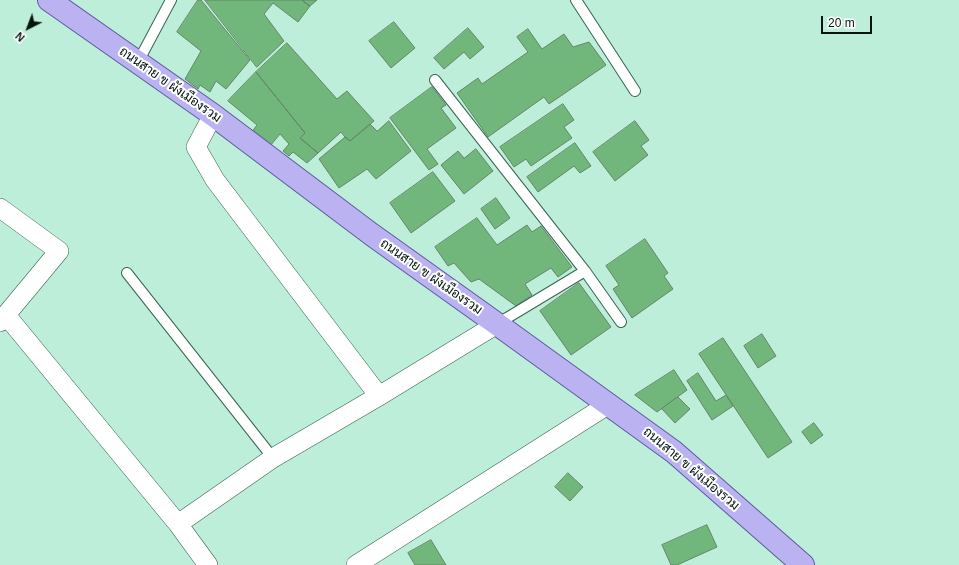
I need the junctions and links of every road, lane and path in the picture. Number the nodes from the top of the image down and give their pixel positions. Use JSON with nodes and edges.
{"nodes":[{"id":1,"x":49,"y":0,"type":"edge"},
{"id":2,"x":171,"y":0,"type":"edge"},
{"id":3,"x":576,"y":0,"type":"edge"},
{"id":4,"x":138,"y":62,"type":"junction"},
{"id":5,"x":435,"y":80,"type":"dead end"},
{"id":6,"x":635,"y":91,"type":"dead end"},
{"id":7,"x":213,"y":115,"type":"junction"},
{"id":8,"x":0,"y":208,"type":"edge"},
{"id":9,"x":585,"y":271,"type":"junction"},
{"id":10,"x":127,"y":273,"type":"dead end"},
{"id":11,"x":3,"y":319,"type":"edge"},
{"id":12,"x":621,"y":322,"type":"dead end"},
{"id":13,"x":498,"y":324,"type":"junction"},
{"id":14,"x":380,"y":396,"type":"junction"},
{"id":15,"x":609,"y":404,"type":"junction"},
{"id":16,"x":273,"y":458,"type":"junction"},
{"id":17,"x":178,"y":524,"type":"junction"},
{"id":18,"x":208,"y":565,"type":"edge"},
{"id":19,"x":356,"y":565,"type":"edge"},
{"id":20,"x":803,"y":565,"type":"edge"}],
"edges":[{"from":1,"to":4,"type":"main road","name":"ถนนสาย ข ผังเมืองรวม"},
{"from":2,"to":4,"type":"lane"},
{"from":3,"to":6,"type":"lane"},
{"from":4,"to":7,"type":"main road","name":"ถนนสาย ข ผังเมืองรวม"},
{"from":5,"to":9,"type":"lane"},
{"from":7,"to":13,"type":"main road","name":"ถนนสาย ข ผังเมืองรวม"},
{"from":7,"to":14,"type":"street"},
{"from":8,"to":11,"type":"street"},
{"from":9,"to":12,"type":"lane"},
{"from":9,"to":13,"type":"lane"},
{"from":10,"to":16,"type":"lane"},
{"from":11,"to":17,"type":"street"},
{"from":13,"to":14,"type":"street"},
{"from":13,"to":15,"type":"main road","name":"ถนนสาย ข ผังเมืองรวม"},
{"from":14,"to":16,"type":"street"},
{"from":15,"to":19,"type":"street"},
{"from":15,"to":20,"type":"main road","name":"ถนนสาย ข ผังเมืองรวม"},
{"from":16,"to":17,"type":"street"},
{"from":17,"to":18,"type":"street"}]}
